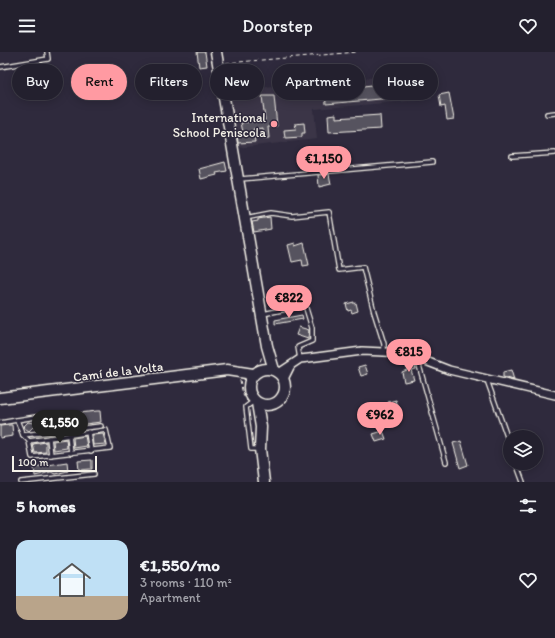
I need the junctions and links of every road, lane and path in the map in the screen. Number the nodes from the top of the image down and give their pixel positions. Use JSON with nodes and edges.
{"nodes":[{"id":1,"x":47,"y":52,"type":"edge"},
{"id":2,"x":216,"y":52,"type":"edge"},
{"id":3,"x":358,"y":52,"type":"edge"},
{"id":4,"x":218,"y":64,"type":"joint"},
{"id":5,"x":0,"y":67,"type":"edge"},
{"id":6,"x":224,"y":100,"type":"edge"},
{"id":7,"x":555,"y":113,"type":"edge"},
{"id":8,"x":547,"y":114,"type":"dead end"},
{"id":9,"x":555,"y":153,"type":"edge"},
{"id":10,"x":512,"y":156,"type":"dead end"},
{"id":11,"x":432,"y":162,"type":"dead end"},
{"id":12,"x":237,"y":180,"type":"junction"},
{"id":13,"x":244,"y":219,"type":"junction"},
{"id":14,"x":261,"y":315,"type":"junction"},
{"id":15,"x":265,"y":350,"type":"junction"},
{"id":16,"x":384,"y":352,"type":"junction"},
{"id":17,"x":416,"y":357,"type":"junction"},
{"id":18,"x":300,"y":359,"type":"junction"},
{"id":19,"x":256,"y":370,"type":"junction"},
{"id":20,"x":239,"y":372,"type":"junction"},
{"id":21,"x":279,"y":374,"type":"junction"},
{"id":22,"x":489,"y":380,"type":"junction"},
{"id":23,"x":248,"y":383,"type":"junction"},
{"id":24,"x":555,"y":395,"type":"edge"},
{"id":25,"x":0,"y":398,"type":"edge"},
{"id":26,"x":254,"y":403,"type":"junction"},
{"id":27,"x":271,"y":405,"type":"junction"},
{"id":28,"x":17,"y":420,"type":"junction"},
{"id":29,"x":0,"y":423,"type":"edge"},
{"id":30,"x":101,"y":426,"type":"dead end"},
{"id":31,"x":261,"y":427,"type":"junction"},
{"id":32,"x":505,"y":430,"type":"edge"},
{"id":33,"x":54,"y":431,"type":"junction"},
{"id":34,"x":88,"y":432,"type":"junction"},
{"id":35,"x":23,"y":435,"type":"junction"},
{"id":36,"x":69,"y":435,"type":"junction"},
{"id":37,"x":49,"y":438,"type":"junction"},
{"id":38,"x":30,"y":441,"type":"junction"},
{"id":39,"x":260,"y":449,"type":"junction"},
{"id":40,"x":91,"y":451,"type":"junction"},
{"id":41,"x":71,"y":453,"type":"junction"},
{"id":42,"x":51,"y":455,"type":"junction"},
{"id":43,"x":446,"y":462,"type":"dead end"},
{"id":44,"x":519,"y":470,"type":"edge"},
{"id":45,"x":94,"y":474,"type":"dead end"},
{"id":46,"x":21,"y":482,"type":"edge"},
{"id":47,"x":264,"y":482,"type":"edge"},
{"id":48,"x":523,"y":482,"type":"edge"}],
"edges":[{"from":1,"to":5,"type":"lane"},
{"from":2,"to":4,"type":"street"},
{"from":3,"to":4,"type":"path"},
{"from":6,"to":12,"type":"street"},
{"from":7,"to":8,"type":"lane"},
{"from":9,"to":10,"type":"lane"},
{"from":11,"to":12,"type":"lane"},
{"from":12,"to":13,"type":"street"},
{"from":13,"to":14,"type":"street"},
{"from":13,"to":16,"type":"lane"},
{"from":14,"to":15,"type":"street"},
{"from":14,"to":18,"type":"lane"},
{"from":15,"to":19,"type":"path"},
{"from":15,"to":19,"type":"street"},
{"from":15,"to":21,"type":"street"},
{"from":16,"to":17,"type":"street"},
{"from":16,"to":18,"type":"street"},
{"from":17,"to":22,"type":"street"},
{"from":17,"to":43,"type":"lane"},
{"from":18,"to":21,"type":"street"},
{"from":19,"to":20,"type":"street","name":"Camí de la Volta"},
{"from":19,"to":21,"type":"street"},
{"from":19,"to":23,"type":"street"},
{"from":20,"to":23,"type":"street"},
{"from":20,"to":25,"type":"street","name":"Camí de la Volta"},
{"from":20,"to":26,"type":"path"},
{"from":21,"to":27,"type":"street"},
{"from":22,"to":24,"type":"street"},
{"from":22,"to":32,"type":"lane"},
{"from":23,"to":26,"type":"street"},
{"from":26,"to":27,"type":"street"},
{"from":26,"to":31,"type":"street"},
{"from":26,"to":39,"type":"lane"},
{"from":27,"to":31,"type":"street"},
{"from":28,"to":29,"type":"lane"},
{"from":28,"to":33,"type":"lane"},
{"from":28,"to":35,"type":"lane"},
{"from":30,"to":33,"type":"lane"},
{"from":31,"to":39,"type":"street"},
{"from":33,"to":35,"type":"lane"},
{"from":34,"to":36,"type":"lane"},
{"from":34,"to":40,"type":"lane"},
{"from":34,"to":40,"type":"lane"},
{"from":35,"to":38,"type":"lane"},
{"from":36,"to":37,"type":"lane"},
{"from":36,"to":41,"type":"lane"},
{"from":37,"to":38,"type":"lane"},
{"from":37,"to":42,"type":"lane"},
{"from":38,"to":42,"type":"lane"},
{"from":39,"to":47,"type":"street"},
{"from":40,"to":41,"type":"lane"},
{"from":41,"to":42,"type":"lane"},
{"from":44,"to":48,"type":"lane"},
{"from":45,"to":46,"type":"lane"}]}
